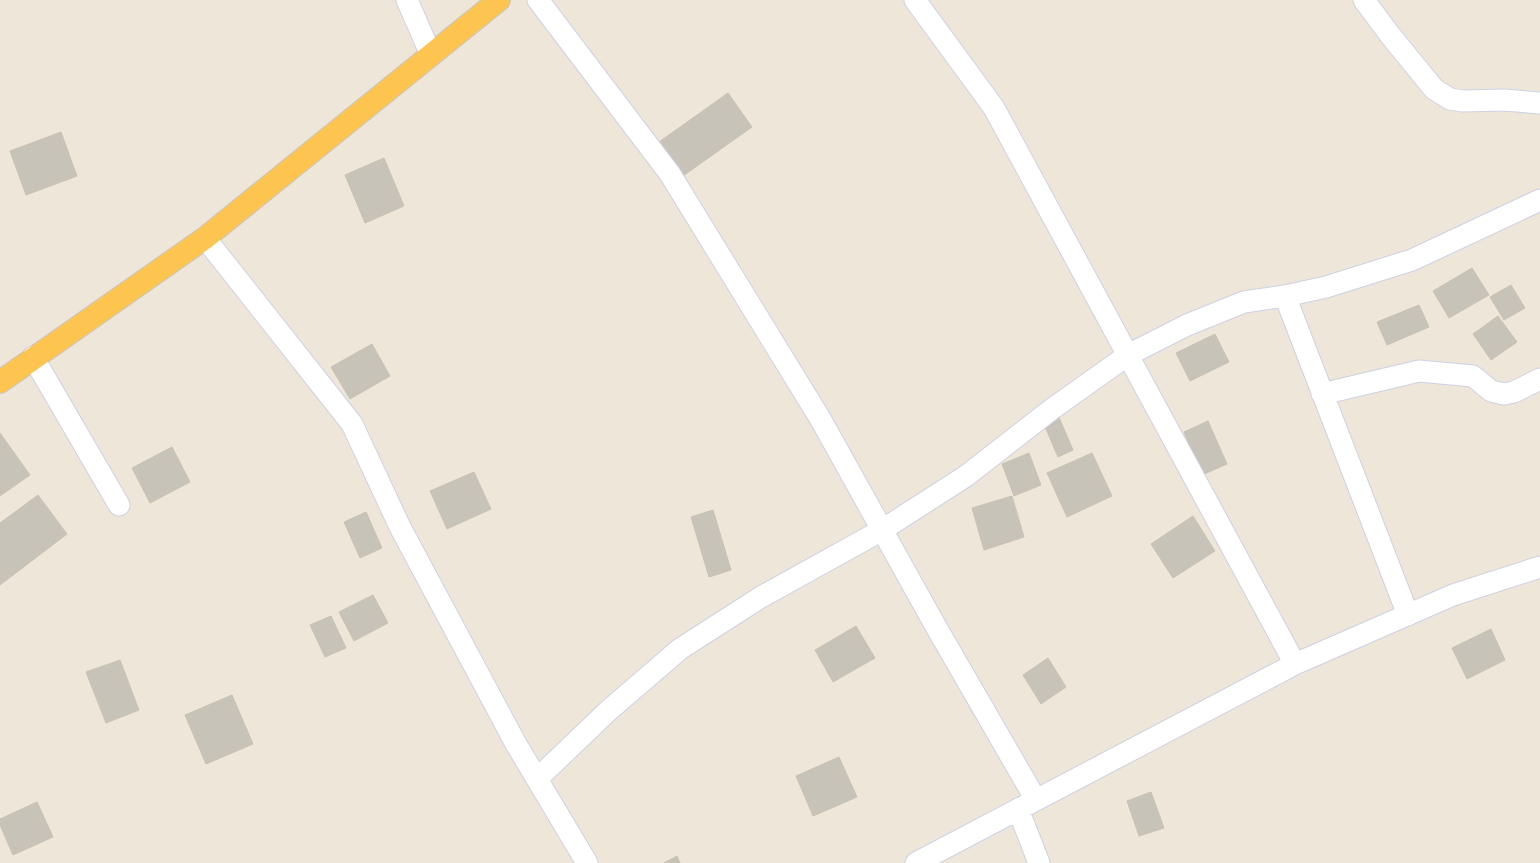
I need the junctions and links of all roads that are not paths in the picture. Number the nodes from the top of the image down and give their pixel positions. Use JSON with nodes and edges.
{"nodes":[{"id":1,"x":407,"y":0,"type":"edge"},
{"id":2,"x":499,"y":0,"type":"edge"},
{"id":3,"x":538,"y":0,"type":"edge"},
{"id":4,"x":914,"y":0,"type":"edge"},
{"id":5,"x":1364,"y":0,"type":"edge"},
{"id":6,"x":431,"y":55,"type":"junction"},
{"id":7,"x":1540,"y":103,"type":"edge"},
{"id":8,"x":1540,"y":200,"type":"edge"},
{"id":9,"x":204,"y":238,"type":"junction"},
{"id":10,"x":1285,"y":296,"type":"junction"},
{"id":11,"x":1128,"y":355,"type":"junction"},
{"id":12,"x":33,"y":357,"type":"junction"},
{"id":13,"x":1540,"y":379,"type":"edge"},
{"id":14,"x":0,"y":382,"type":"edge"},
{"id":15,"x":1322,"y":394,"type":"junction"},
{"id":16,"x":119,"y":505,"type":"dead end"},
{"id":17,"x":882,"y":530,"type":"junction"},
{"id":18,"x":1540,"y":567,"type":"edge"},
{"id":19,"x":1408,"y":615,"type":"junction"},
{"id":20,"x":1296,"y":664,"type":"junction"},
{"id":21,"x":537,"y":779,"type":"junction"},
{"id":22,"x":1027,"y":805,"type":"junction"},
{"id":23,"x":587,"y":863,"type":"edge"},
{"id":24,"x":916,"y":863,"type":"edge"},
{"id":25,"x":1039,"y":863,"type":"edge"}],
"edges":[{"from":1,"to":6,"type":"street"},
{"from":2,"to":6,"type":"highway"},
{"from":3,"to":17,"type":"street"},
{"from":4,"to":11,"type":"street"},
{"from":5,"to":7,"type":"street"},
{"from":6,"to":9,"type":"highway"},
{"from":8,"to":10,"type":"street"},
{"from":9,"to":12,"type":"highway"},
{"from":9,"to":21,"type":"street"},
{"from":10,"to":11,"type":"street"},
{"from":10,"to":15,"type":"street"},
{"from":11,"to":17,"type":"street"},
{"from":11,"to":20,"type":"street"},
{"from":12,"to":14,"type":"highway"},
{"from":12,"to":16,"type":"street"},
{"from":13,"to":15,"type":"street"},
{"from":15,"to":19,"type":"street"},
{"from":17,"to":21,"type":"street"},
{"from":17,"to":22,"type":"street"},
{"from":18,"to":19,"type":"street"},
{"from":19,"to":20,"type":"street"},
{"from":20,"to":22,"type":"street"},
{"from":21,"to":23,"type":"street"},
{"from":22,"to":24,"type":"street"},
{"from":22,"to":25,"type":"street"}]}
